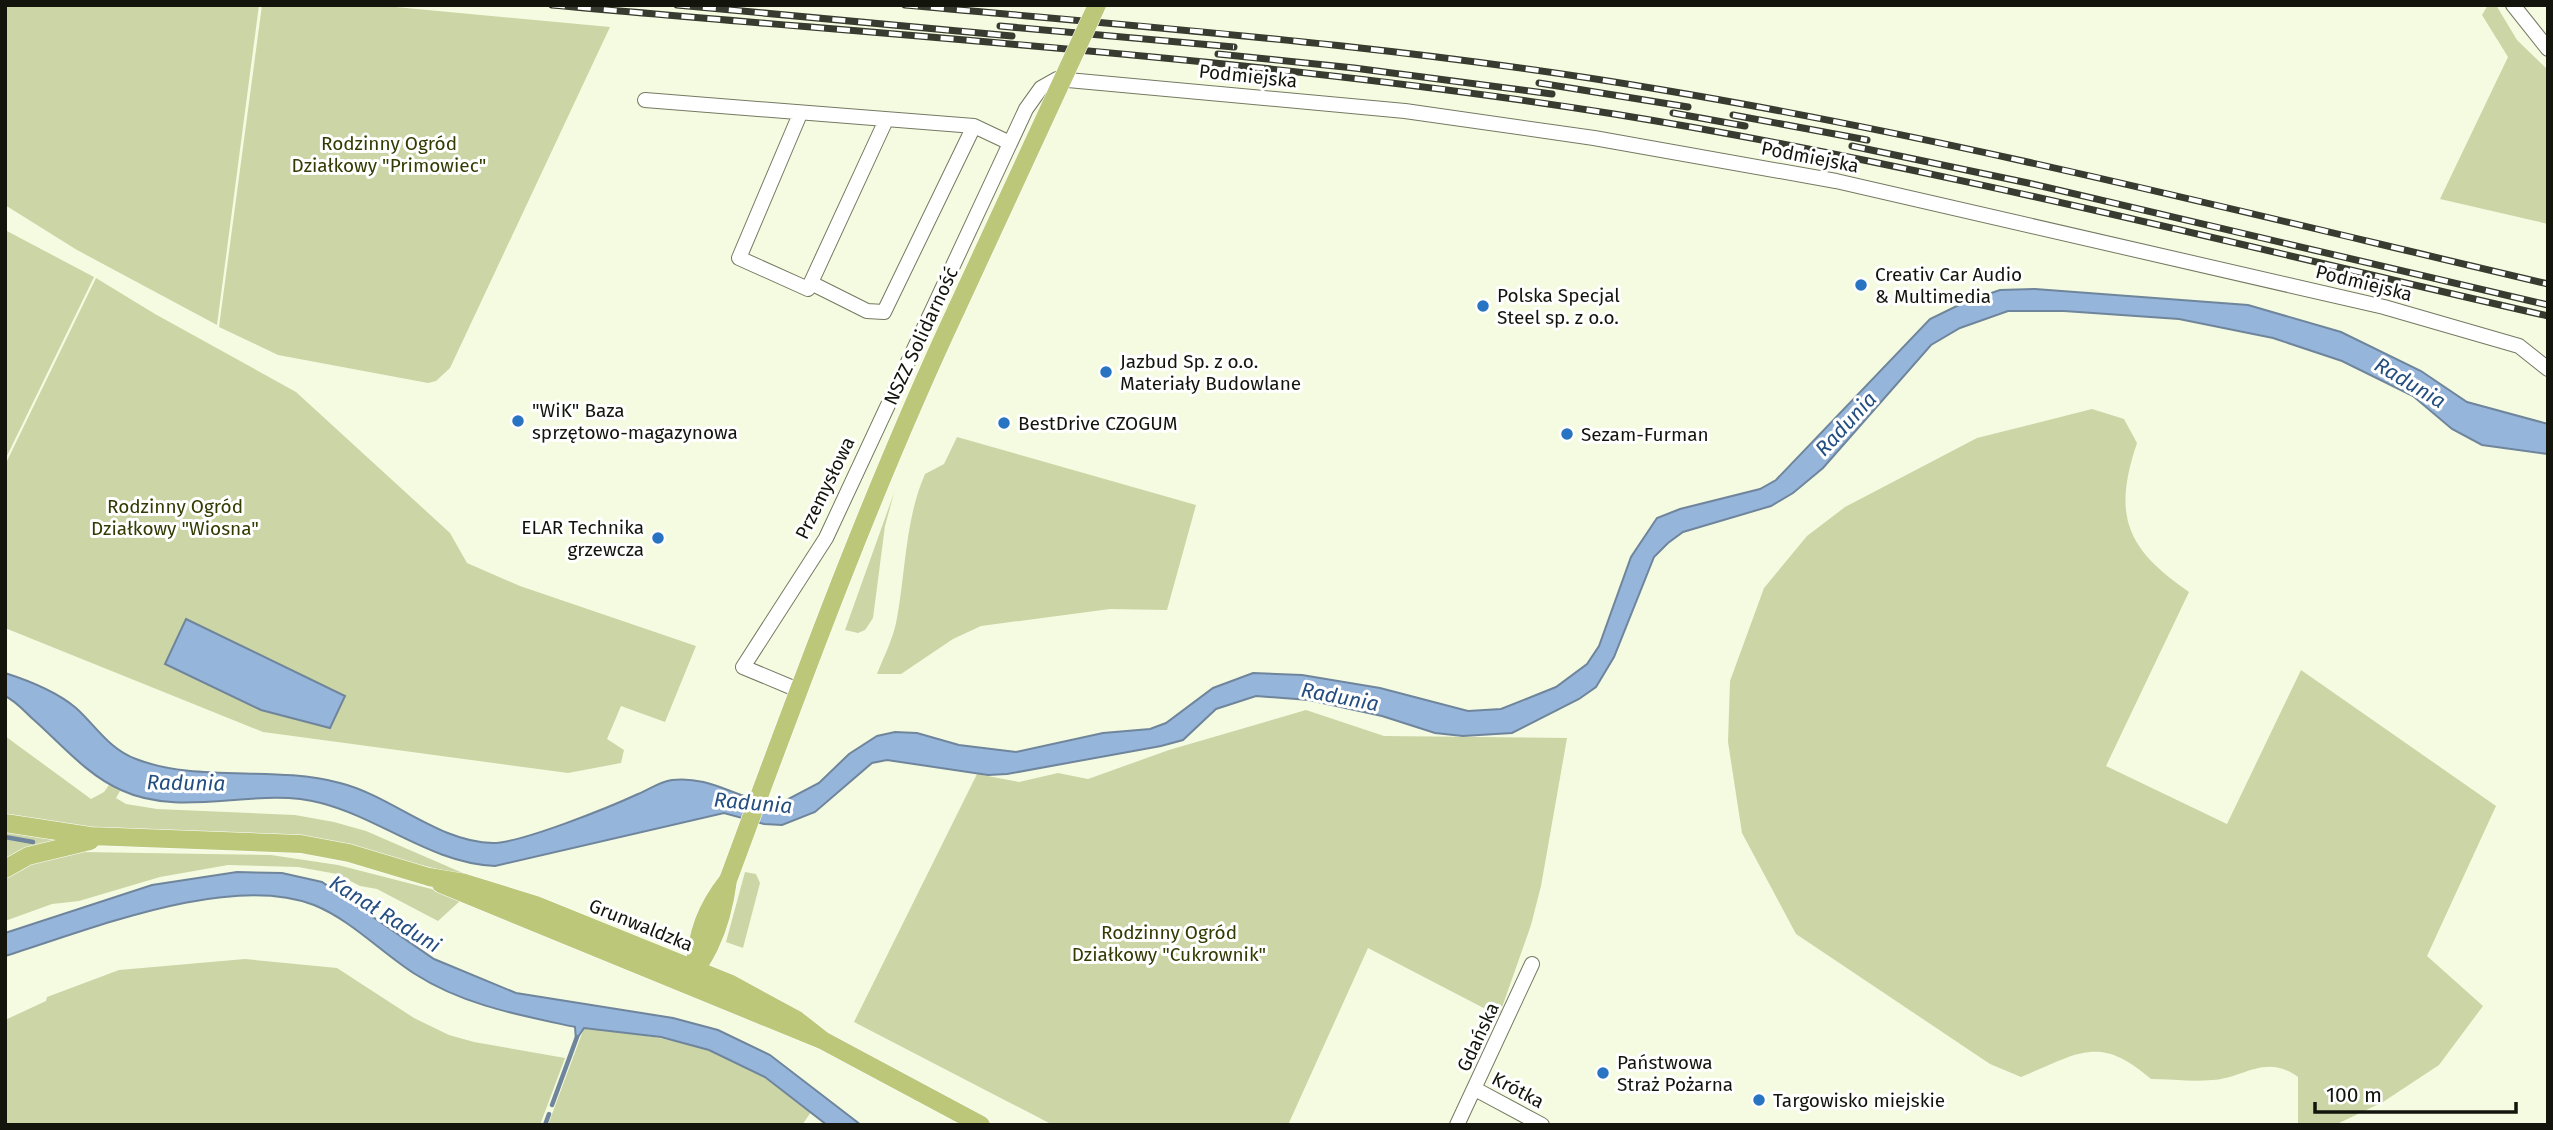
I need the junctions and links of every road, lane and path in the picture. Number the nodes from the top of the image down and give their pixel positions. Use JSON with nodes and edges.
{"nodes":[{"id":1,"x":1097,"y":5,"type":"edge"},
{"id":2,"x":2513,"y":5,"type":"edge"},
{"id":3,"x":2548,"y":49,"type":"edge"},
{"id":4,"x":1045,"y":85,"type":"joint"},
{"id":5,"x":645,"y":100,"type":"dead end"},
{"id":6,"x":800,"y":114,"type":"junction"},
{"id":7,"x":886,"y":121,"type":"junction"},
{"id":8,"x":974,"y":126,"type":"junction"},
{"id":9,"x":1010,"y":143,"type":"junction"},
{"id":10,"x":811,"y":283,"type":"junction"},
{"id":11,"x":2548,"y":369,"type":"edge"},
{"id":12,"x":799,"y":691,"type":"junction"},
{"id":13,"x":5,"y":823,"type":"edge"},
{"id":14,"x":111,"y":836,"type":"junction"},
{"id":15,"x":5,"y":869,"type":"edge"},
{"id":16,"x":429,"y":877,"type":"junction"},
{"id":17,"x":728,"y":880,"type":"junction"},
{"id":18,"x":695,"y":944,"type":"junction"},
{"id":19,"x":665,"y":955,"type":"junction"},
{"id":20,"x":1532,"y":964,"type":"dead end"},
{"id":21,"x":692,"y":977,"type":"junction"},
{"id":22,"x":1475,"y":1089,"type":"junction"},
{"id":23,"x":981,"y":1125,"type":"edge"},
{"id":24,"x":1457,"y":1125,"type":"edge"},
{"id":25,"x":1542,"y":1125,"type":"edge"}],
"edges":[{"from":1,"to":12,"type":"main road","name":"NSZZ Solidarność","bridge":true},
{"from":2,"to":3,"type":"street"},
{"from":4,"to":9,"type":"street","name":"Przemysłowa"},
{"from":4,"to":11,"type":"street","name":"Podmiejska"},
{"from":5,"to":6,"type":"street"},
{"from":6,"to":7,"type":"street"},
{"from":6,"to":10,"type":"street"},
{"from":7,"to":8,"type":"street"},
{"from":7,"to":10,"type":"street"},
{"from":8,"to":9,"type":"street"},
{"from":8,"to":10,"type":"street"},
{"from":9,"to":12,"type":"street","name":"Przemysłowa"},
{"from":12,"to":17,"type":"main road"},
{"from":13,"to":14,"type":"main road","name":"Grunwaldzka"},
{"from":14,"to":15,"type":"main road"},
{"from":14,"to":16,"type":"main road","name":"Grunwaldzka"},
{"from":16,"to":19,"type":"main road","name":"Grunwaldzka"},
{"from":16,"to":21,"type":"main road","name":"Grunwaldzka"},
{"from":17,"to":18,"type":"main road"},
{"from":17,"to":21,"type":"main road"},
{"from":18,"to":19,"type":"main road"},
{"from":18,"to":21,"type":"main road"},
{"from":19,"to":21,"type":"main road","name":"Grunwaldzka"},
{"from":20,"to":22,"type":"street","name":"Gdańska"},
{"from":21,"to":23,"type":"main road","name":"Grunwaldzka"},
{"from":22,"to":24,"type":"street","name":"Gdańska"},
{"from":22,"to":25,"type":"street","name":"Krótka"}]}
